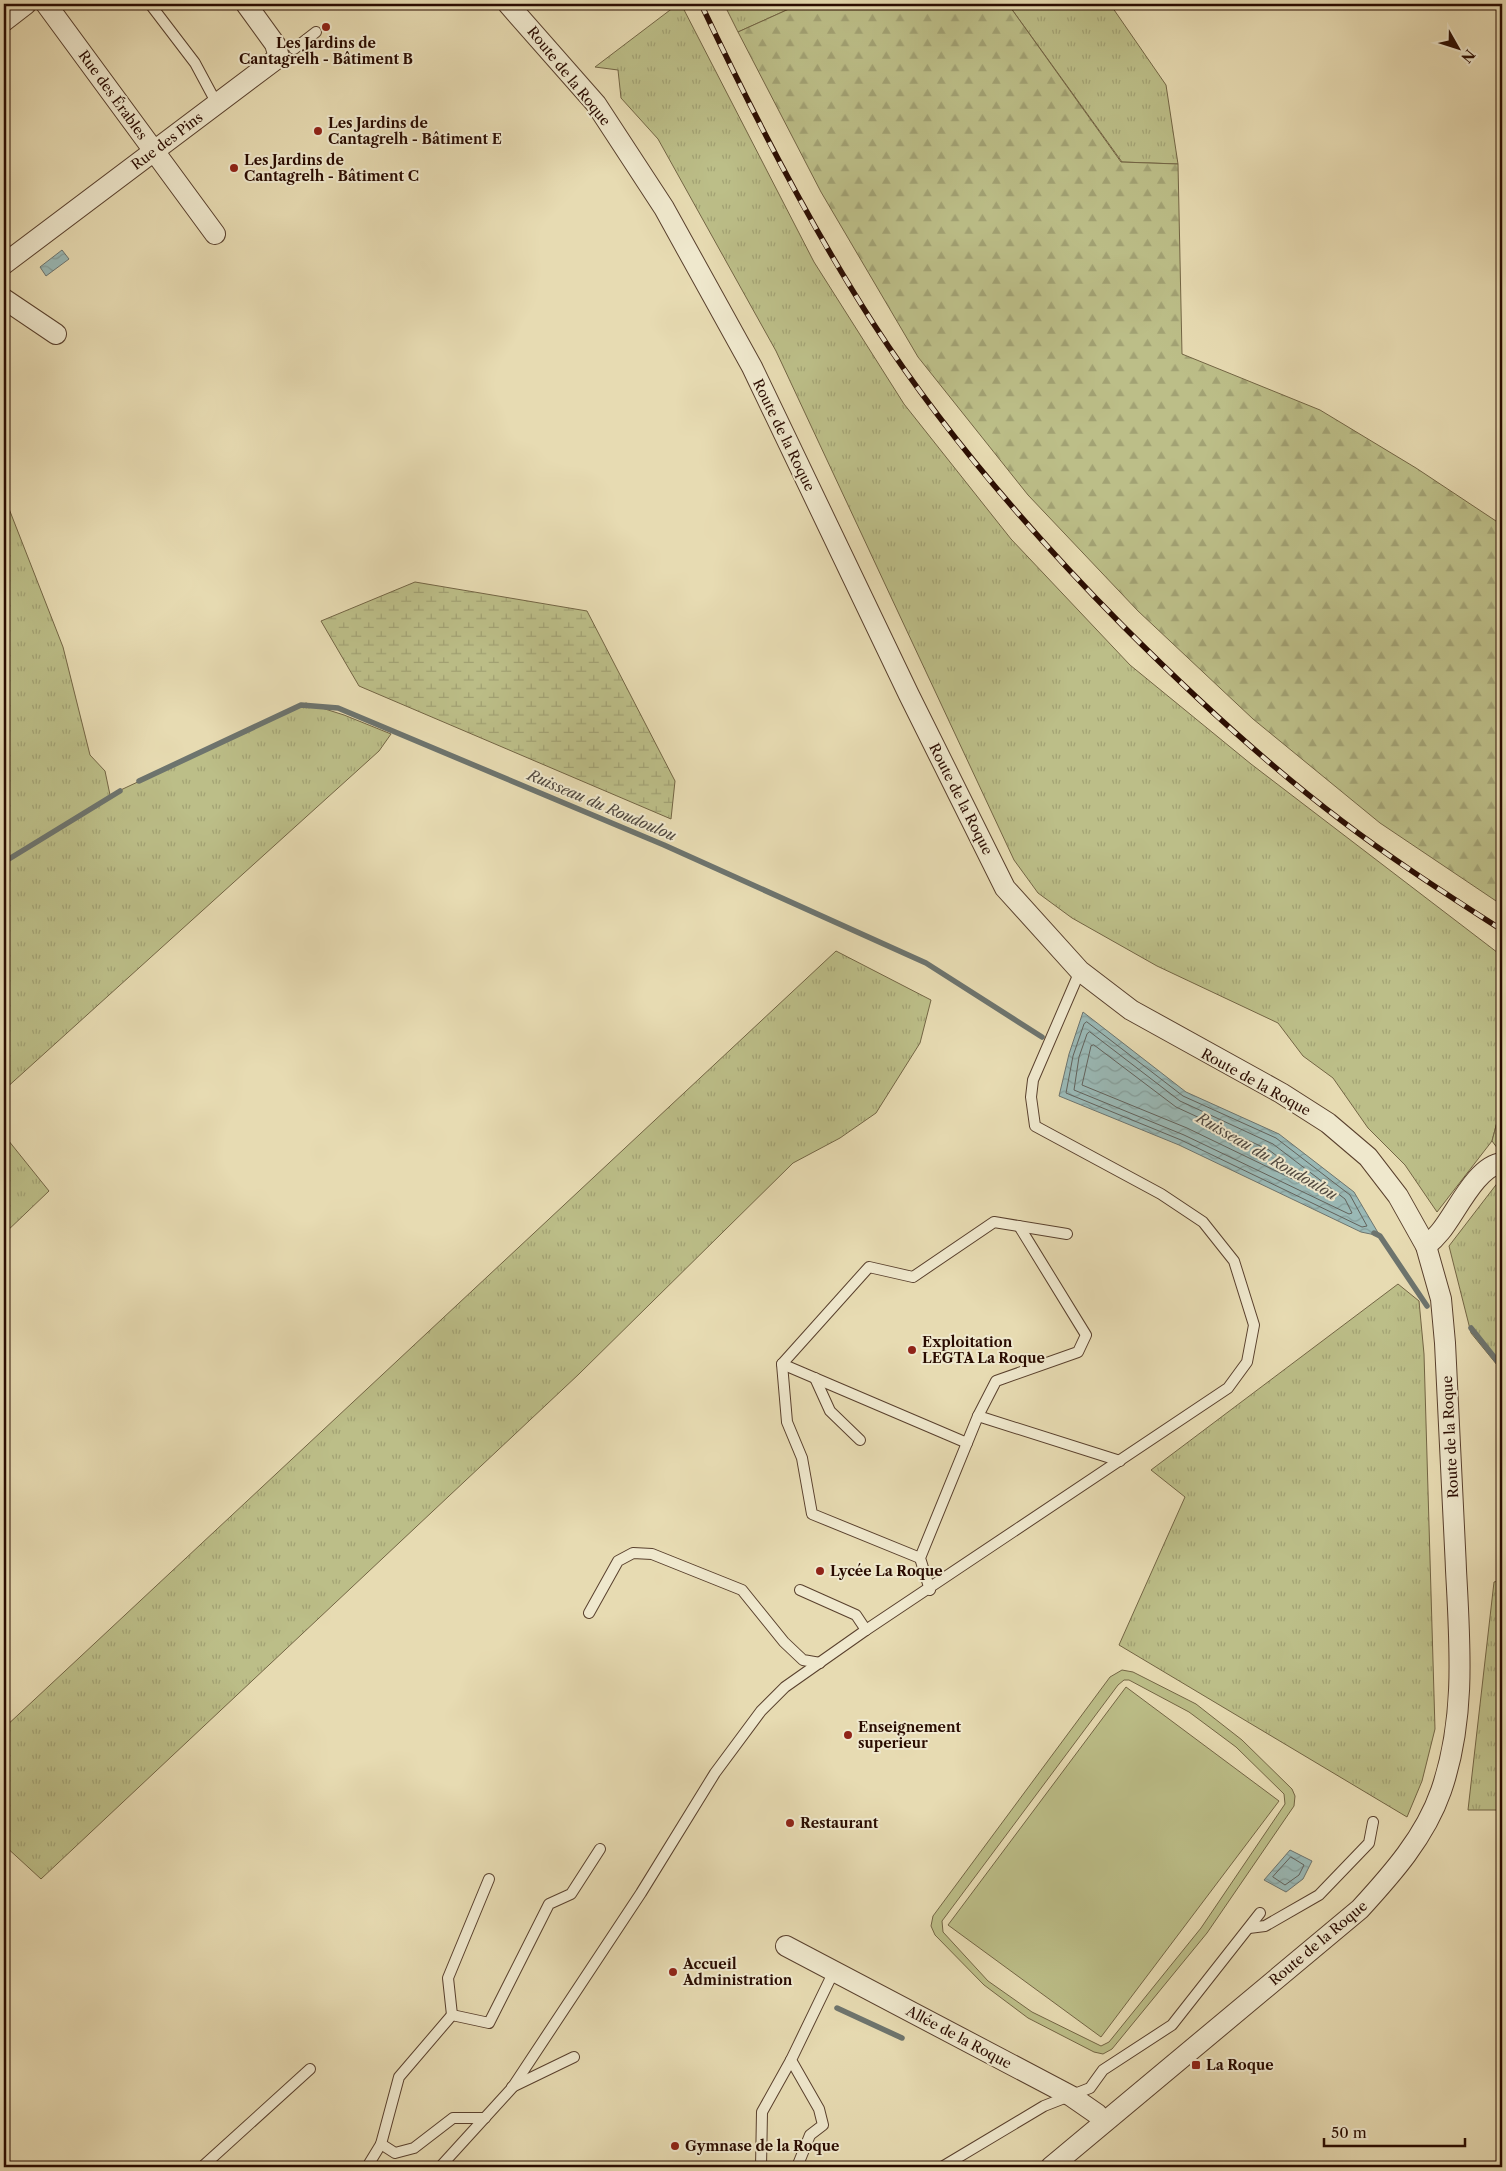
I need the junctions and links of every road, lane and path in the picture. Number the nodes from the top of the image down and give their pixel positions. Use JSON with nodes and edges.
{"nodes":[{"id":1,"x":26,"y":4,"type":"edge"},
{"id":2,"x":46,"y":4,"type":"edge"},
{"id":3,"x":150,"y":4,"type":"edge"},
{"id":4,"x":246,"y":4,"type":"edge"},
{"id":5,"x":508,"y":4,"type":"edge"},
{"id":6,"x":4,"y":21,"type":"edge"},
{"id":7,"x":316,"y":32,"type":"dead end"},
{"id":8,"x":294,"y":50,"type":"dead end"},
{"id":9,"x":217,"y":104,"type":"junction"},
{"id":10,"x":154,"y":151,"type":"junction"},
{"id":11,"x":215,"y":234,"type":"dead end"},
{"id":12,"x":4,"y":264,"type":"edge"},
{"id":13,"x":4,"y":299,"type":"edge"},
{"id":14,"x":56,"y":334,"type":"dead end"},
{"id":15,"x":1080,"y":971,"type":"junction"},
{"id":16,"x":1502,"y":1163,"type":"edge"},
{"id":17,"x":1019,"y":1226,"type":"junction"},
{"id":18,"x":1067,"y":1234,"type":"dead end"},
{"id":19,"x":1426,"y":1246,"type":"junction"},
{"id":20,"x":782,"y":1364,"type":"junction"},
{"id":21,"x":815,"y":1378,"type":"junction"},
{"id":22,"x":978,"y":1416,"type":"junction"},
{"id":23,"x":860,"y":1440,"type":"dead end"},
{"id":24,"x":967,"y":1442,"type":"junction"},
{"id":25,"x":1120,"y":1461,"type":"junction"},
{"id":26,"x":920,"y":1558,"type":"junction"},
{"id":27,"x":800,"y":1590,"type":"dead end"},
{"id":28,"x":930,"y":1590,"type":"junction"},
{"id":29,"x":589,"y":1613,"type":"dead end"},
{"id":30,"x":866,"y":1630,"type":"junction"},
{"id":31,"x":820,"y":1663,"type":"junction"},
{"id":32,"x":1373,"y":1822,"type":"dead end"},
{"id":33,"x":600,"y":1849,"type":"dead end"},
{"id":34,"x":489,"y":1879,"type":"dead end"},
{"id":35,"x":1260,"y":1912,"type":"dead end"},
{"id":36,"x":1249,"y":1928,"type":"junction"},
{"id":37,"x":786,"y":1946,"type":"dead end"},
{"id":38,"x":834,"y":1971,"type":"junction"},
{"id":39,"x":452,"y":2016,"type":"junction"},
{"id":40,"x":574,"y":2057,"type":"dead end"},
{"id":41,"x":791,"y":2060,"type":"junction"},
{"id":42,"x":310,"y":2069,"type":"dead end"},
{"id":43,"x":512,"y":2088,"type":"junction"},
{"id":44,"x":1071,"y":2096,"type":"junction"},
{"id":45,"x":485,"y":2118,"type":"junction"},
{"id":46,"x":1104,"y":2122,"type":"junction"},
{"id":47,"x":381,"y":2144,"type":"junction"},
{"id":48,"x":202,"y":2167,"type":"edge"},
{"id":49,"x":367,"y":2167,"type":"edge"},
{"id":50,"x":440,"y":2167,"type":"edge"},
{"id":51,"x":761,"y":2167,"type":"edge"},
{"id":52,"x":797,"y":2167,"type":"edge"},
{"id":53,"x":942,"y":2167,"type":"edge"},
{"id":54,"x":1050,"y":2167,"type":"edge"}],
"edges":[{"from":1,"to":6,"type":"street"},
{"from":2,"to":10,"type":"street","name":"Rue des Érables"},
{"from":3,"to":9,"type":"lane"},
{"from":4,"to":9,"type":"street","name":"Rue des Pins"},
{"from":5,"to":15,"type":"street","name":"Route de la Roque"},
{"from":7,"to":8,"type":"lane"},
{"from":9,"to":10,"type":"street","name":"Rue des Pins"},
{"from":10,"to":11,"type":"street","name":"Rue des Érables"},
{"from":10,"to":12,"type":"street","name":"Rue des Pins"},
{"from":13,"to":14,"type":"street"},
{"from":15,"to":19,"type":"street","name":"Route de la Roque"},
{"from":15,"to":25,"type":"lane"},
{"from":16,"to":19,"type":"street"},
{"from":17,"to":18,"type":"lane"},
{"from":17,"to":20,"type":"lane"},
{"from":17,"to":22,"type":"lane"},
{"from":19,"to":46,"type":"street","name":"Route de la Roque"},
{"from":20,"to":21,"type":"lane"},
{"from":20,"to":26,"type":"lane"},
{"from":21,"to":23,"type":"lane"},
{"from":21,"to":24,"type":"lane"},
{"from":22,"to":24,"type":"lane"},
{"from":22,"to":25,"type":"lane"},
{"from":24,"to":26,"type":"lane"},
{"from":25,"to":28,"type":"lane"},
{"from":26,"to":28,"type":"lane"},
{"from":27,"to":30,"type":"lane"},
{"from":28,"to":30,"type":"lane"},
{"from":29,"to":31,"type":"lane"},
{"from":30,"to":31,"type":"lane"},
{"from":31,"to":43,"type":"lane"},
{"from":32,"to":36,"type":"lane"},
{"from":33,"to":39,"type":"lane"},
{"from":34,"to":39,"type":"lane"},
{"from":35,"to":36,"type":"lane"},
{"from":36,"to":44,"type":"lane"},
{"from":37,"to":38,"type":"street","name":"Allée de la Roque"},
{"from":38,"to":41,"type":"lane"},
{"from":38,"to":44,"type":"street","name":"Allée de la Roque"},
{"from":39,"to":47,"type":"lane"},
{"from":40,"to":43,"type":"lane"},
{"from":41,"to":51,"type":"lane"},
{"from":41,"to":52,"type":"lane"},
{"from":42,"to":48,"type":"lane"},
{"from":43,"to":45,"type":"lane"},
{"from":44,"to":46,"type":"street","name":"Allée de la Roque"},
{"from":44,"to":53,"type":"lane"},
{"from":45,"to":47,"type":"lane"},
{"from":45,"to":50,"type":"lane"},
{"from":46,"to":54,"type":"street","name":"Route de la Roque"},
{"from":47,"to":49,"type":"lane"}]}
